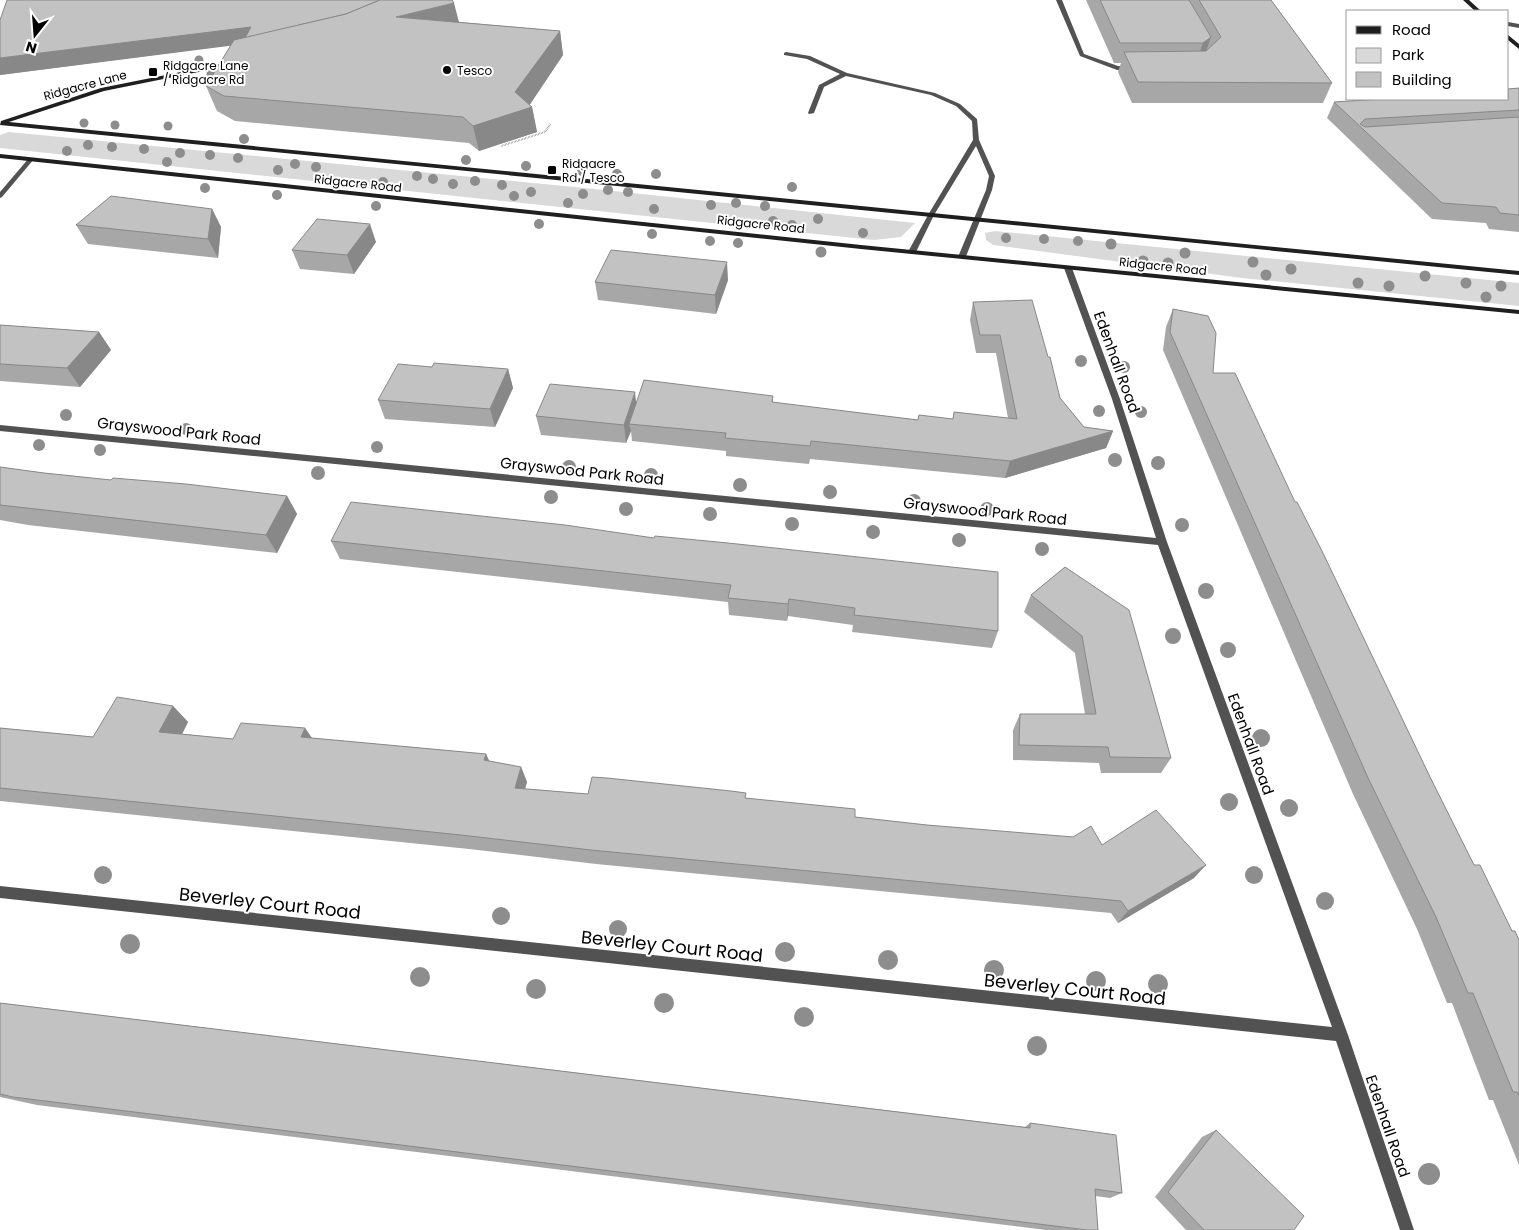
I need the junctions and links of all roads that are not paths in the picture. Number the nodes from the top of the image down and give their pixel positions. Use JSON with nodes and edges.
{"nodes":[{"id":1,"x":1058,"y":0,"type":"edge"},
{"id":2,"x":1466,"y":0,"type":"edge"},
{"id":3,"x":1477,"y":10,"type":"edge"},
{"id":4,"x":1509,"y":38,"type":"edge"},
{"id":5,"x":1519,"y":46,"type":"edge"},
{"id":6,"x":786,"y":54,"type":"dead end"},
{"id":7,"x":240,"y":62,"type":"edge"},
{"id":8,"x":1144,"y":68,"type":"edge"},
{"id":9,"x":846,"y":74,"type":"junction"},
{"id":10,"x":811,"y":113,"type":"dead end"},
{"id":11,"x":0,"y":123,"type":"edge"},
{"id":12,"x":976,"y":140,"type":"junction"},
{"id":13,"x":0,"y":156,"type":"edge"},
{"id":14,"x":30,"y":159,"type":"junction"},
{"id":15,"x":0,"y":196,"type":"edge"},
{"id":16,"x":931,"y":215,"type":"junction"},
{"id":17,"x":977,"y":220,"type":"junction"},
{"id":18,"x":912,"y":252,"type":"junction"},
{"id":19,"x":962,"y":257,"type":"junction"},
{"id":20,"x":1068,"y":268,"type":"junction"},
{"id":21,"x":1519,"y":273,"type":"edge"},
{"id":22,"x":1519,"y":312,"type":"edge"},
{"id":23,"x":0,"y":428,"type":"edge"},
{"id":24,"x":1162,"y":542,"type":"junction"},
{"id":25,"x":0,"y":892,"type":"edge"},
{"id":26,"x":1341,"y":1035,"type":"junction"},
{"id":27,"x":1407,"y":1230,"type":"edge"}],
"edges":[{"from":1,"to":8,"type":"street"},
{"from":2,"to":3,"type":"street"},
{"from":4,"to":5,"type":"street"},
{"from":6,"to":9,"type":"street"},
{"from":7,"to":11,"type":"street","name":"Ridgacre Lane"},
{"from":9,"to":10,"type":"street"},
{"from":9,"to":12,"type":"street"},
{"from":11,"to":16,"type":"street","name":"Ridgacre Road"},
{"from":12,"to":16,"type":"street"},
{"from":12,"to":17,"type":"street"},
{"from":13,"to":14,"type":"street","name":"Ridgacre Road"},
{"from":14,"to":15,"type":"street"},
{"from":14,"to":18,"type":"street","name":"Ridgacre Road"},
{"from":16,"to":17,"type":"street","name":"Ridgacre Road"},
{"from":16,"to":18,"type":"street"},
{"from":17,"to":19,"type":"street"},
{"from":17,"to":21,"type":"street","name":"Ridgacre Road"},
{"from":18,"to":19,"type":"street","name":"Ridgacre Road"},
{"from":19,"to":20,"type":"street","name":"Ridgacre Road"},
{"from":20,"to":22,"type":"street","name":"Ridgacre Road"},
{"from":20,"to":24,"type":"street","name":"Edenhall Road"},
{"from":23,"to":24,"type":"street","name":"Grayswood Park Road"},
{"from":24,"to":26,"type":"street","name":"Edenhall Road"},
{"from":25,"to":26,"type":"street","name":"Beverley Court Road"},
{"from":26,"to":27,"type":"street","name":"Edenhall Road"}]}
